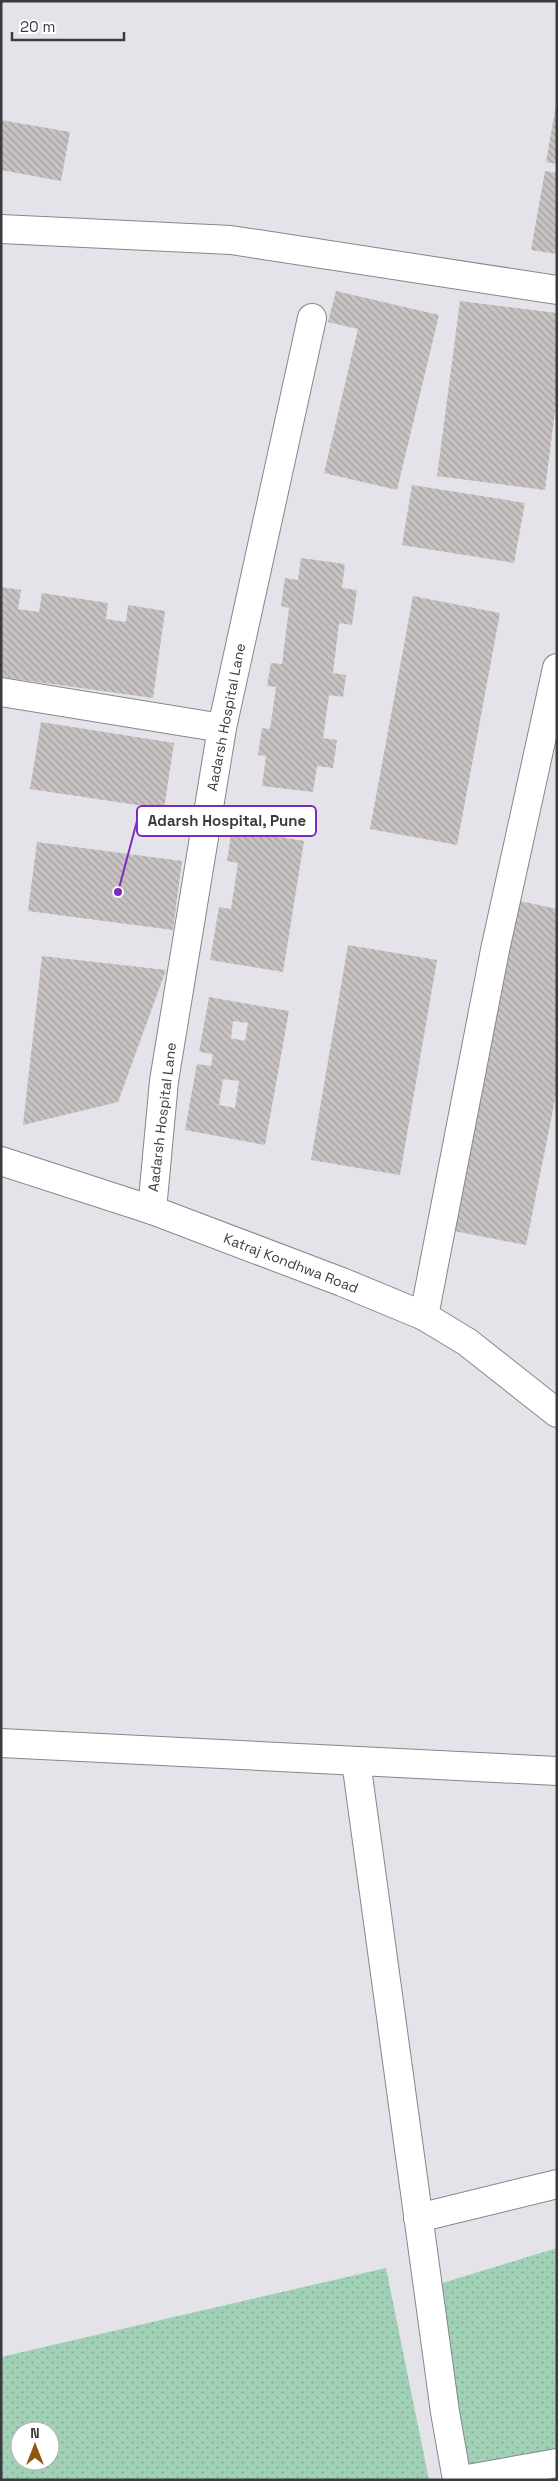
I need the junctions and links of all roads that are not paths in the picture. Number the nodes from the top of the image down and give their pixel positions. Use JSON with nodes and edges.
{"nodes":[{"id":1,"x":1,"y":229,"type":"edge"},
{"id":2,"x":557,"y":290,"type":"edge"},
{"id":3,"x":312,"y":318,"type":"dead end"},
{"id":4,"x":557,"y":668,"type":"edge"},
{"id":5,"x":1,"y":692,"type":"edge"},
{"id":6,"x":222,"y":728,"type":"junction"},
{"id":7,"x":1,"y":1161,"type":"edge"},
{"id":8,"x":152,"y":1210,"type":"junction"},
{"id":9,"x":424,"y":1316,"type":"junction"},
{"id":10,"x":557,"y":1413,"type":"edge"},
{"id":11,"x":1,"y":1743,"type":"edge"},
{"id":12,"x":356,"y":1761,"type":"junction"},
{"id":13,"x":557,"y":1771,"type":"edge"},
{"id":14,"x":557,"y":2184,"type":"edge"},
{"id":15,"x":418,"y":2218,"type":"junction"},
{"id":16,"x":557,"y":2463,"type":"edge"},
{"id":17,"x":457,"y":2480,"type":"edge"},
{"id":18,"x":462,"y":2480,"type":"edge"}],
"edges":[{"from":1,"to":2,"type":"main road"},
{"from":3,"to":6,"type":"main road","name":"Aadarsh Hospital Lane"},
{"from":4,"to":9,"type":"main road"},
{"from":5,"to":6,"type":"main road"},
{"from":6,"to":8,"type":"main road","name":"Aadarsh Hospital Lane"},
{"from":7,"to":8,"type":"main road","name":"Katraj Kondhwa Road"},
{"from":8,"to":9,"type":"main road","name":"Katraj Kondhwa Road"},
{"from":9,"to":10,"type":"main road","name":"Katraj Kondhwa Road"},
{"from":11,"to":12,"type":"main road"},
{"from":12,"to":13,"type":"main road"},
{"from":12,"to":15,"type":"main road"},
{"from":14,"to":15,"type":"main road"},
{"from":15,"to":17,"type":"main road"},
{"from":16,"to":18,"type":"main road"}]}
